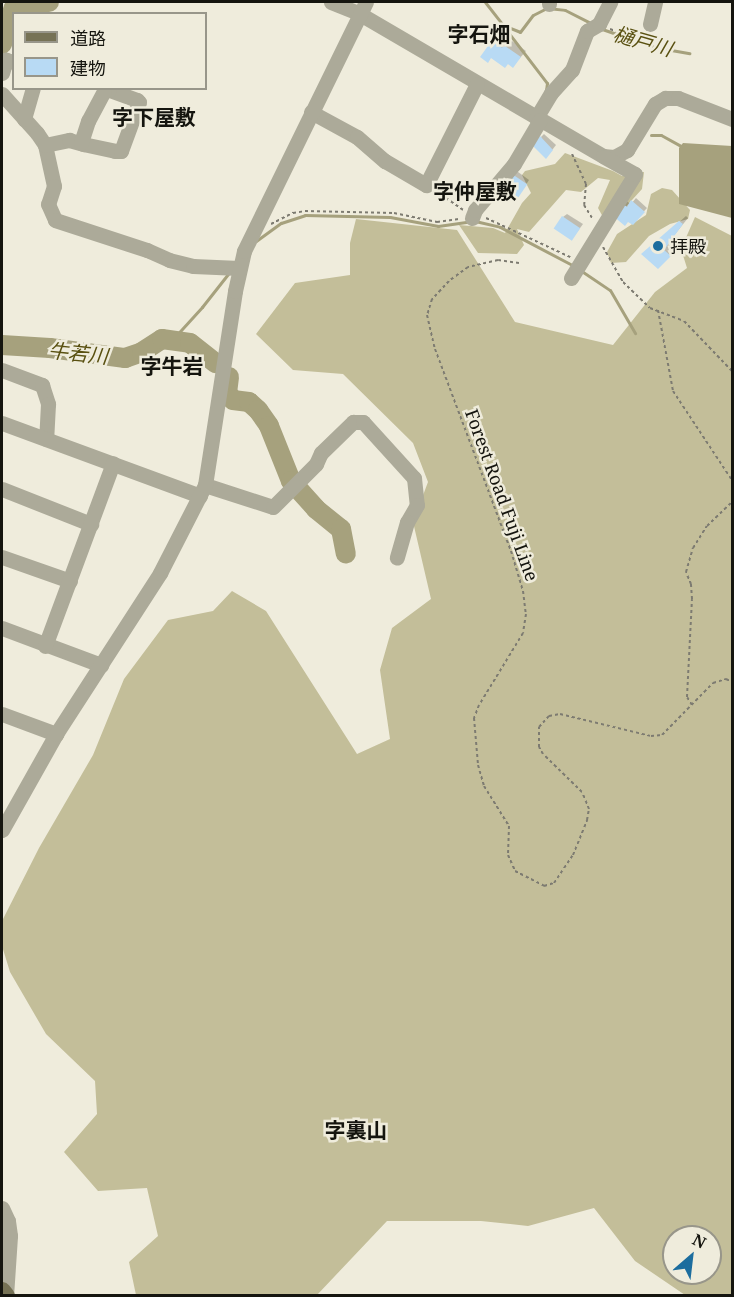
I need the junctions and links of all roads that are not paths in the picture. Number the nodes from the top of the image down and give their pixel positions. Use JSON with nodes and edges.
{"nodes":[{"id":1,"x":331,"y":2,"type":"edge"},
{"id":2,"x":610,"y":2,"type":"edge"},
{"id":3,"x":655,"y":2,"type":"edge"},
{"id":4,"x":363,"y":8,"type":"edge"},
{"id":5,"x":650,"y":24,"type":"road end"},
{"id":6,"x":12,"y":62,"type":"edge"},
{"id":7,"x":2,"y":74,"type":"edge"},
{"id":8,"x":477,"y":84,"type":"junction"},
{"id":9,"x":32,"y":90,"type":"edge"},
{"id":10,"x":2,"y":94,"type":"edge"},
{"id":11,"x":311,"y":112,"type":"junction"},
{"id":12,"x":732,"y":118,"type":"edge"},
{"id":13,"x":24,"y":119,"type":"junction"},
{"id":14,"x":538,"y":119,"type":"junction"},
{"id":15,"x":81,"y":143,"type":"dead end"},
{"id":16,"x":45,"y":145,"type":"junction"},
{"id":17,"x":599,"y":154,"type":"junction"},
{"id":18,"x":472,"y":218,"type":"road end"},
{"id":19,"x":575,"y":267,"type":"road end"},
{"id":20,"x":239,"y":268,"type":"junction"},
{"id":21,"x":2,"y":370,"type":"edge"},
{"id":22,"x":2,"y":423,"type":"edge"},
{"id":23,"x":46,"y":439,"type":"junction"},
{"id":24,"x":112,"y":463,"type":"junction"},
{"id":25,"x":2,"y":489,"type":"edge"},
{"id":26,"x":202,"y":490,"type":"junction"},
{"id":27,"x":91,"y":524,"type":"junction"},
{"id":28,"x":2,"y":557,"type":"edge"},
{"id":29,"x":397,"y":558,"type":"dead end"},
{"id":30,"x":69,"y":582,"type":"junction"},
{"id":31,"x":2,"y":628,"type":"edge"},
{"id":32,"x":45,"y":646,"type":"junction"},
{"id":33,"x":101,"y":665,"type":"junction"},
{"id":34,"x":2,"y":714,"type":"edge"},
{"id":35,"x":56,"y":734,"type":"junction"},
{"id":36,"x":2,"y":830,"type":"edge"},
{"id":37,"x":2,"y":1208,"type":"edge"},
{"id":38,"x":2,"y":1292,"type":"edge"},
{"id":39,"x":6,"y":1296,"type":"edge"}],
"edges":[{"from":1,"to":4,"type":"street"},
{"from":2,"to":14,"type":"street"},
{"from":3,"to":5,"type":"street"},
{"from":4,"to":8,"type":"street"},
{"from":4,"to":11,"type":"street"},
{"from":6,"to":7,"type":"street"},
{"from":8,"to":11,"type":"street"},
{"from":8,"to":14,"type":"street"},
{"from":9,"to":13,"type":"street"},
{"from":10,"to":13,"type":"street"},
{"from":11,"to":20,"type":"street"},
{"from":12,"to":17,"type":"street"},
{"from":13,"to":16,"type":"street"},
{"from":14,"to":17,"type":"street"},
{"from":14,"to":18,"type":"street"},
{"from":15,"to":16,"type":"street"},
{"from":16,"to":20,"type":"street"},
{"from":17,"to":19,"type":"street"},
{"from":20,"to":26,"type":"street"},
{"from":21,"to":23,"type":"street"},
{"from":22,"to":23,"type":"street"},
{"from":23,"to":24,"type":"street"},
{"from":24,"to":26,"type":"street"},
{"from":24,"to":27,"type":"street"},
{"from":25,"to":27,"type":"street"},
{"from":26,"to":29,"type":"street"},
{"from":26,"to":33,"type":"street"},
{"from":27,"to":30,"type":"street"},
{"from":28,"to":30,"type":"street"},
{"from":30,"to":32,"type":"street"},
{"from":31,"to":32,"type":"street"},
{"from":32,"to":33,"type":"street"},
{"from":33,"to":35,"type":"street"},
{"from":34,"to":35,"type":"street"},
{"from":35,"to":36,"type":"street"},
{"from":37,"to":39,"type":"street"},
{"from":38,"to":39,"type":"main road"}]}
